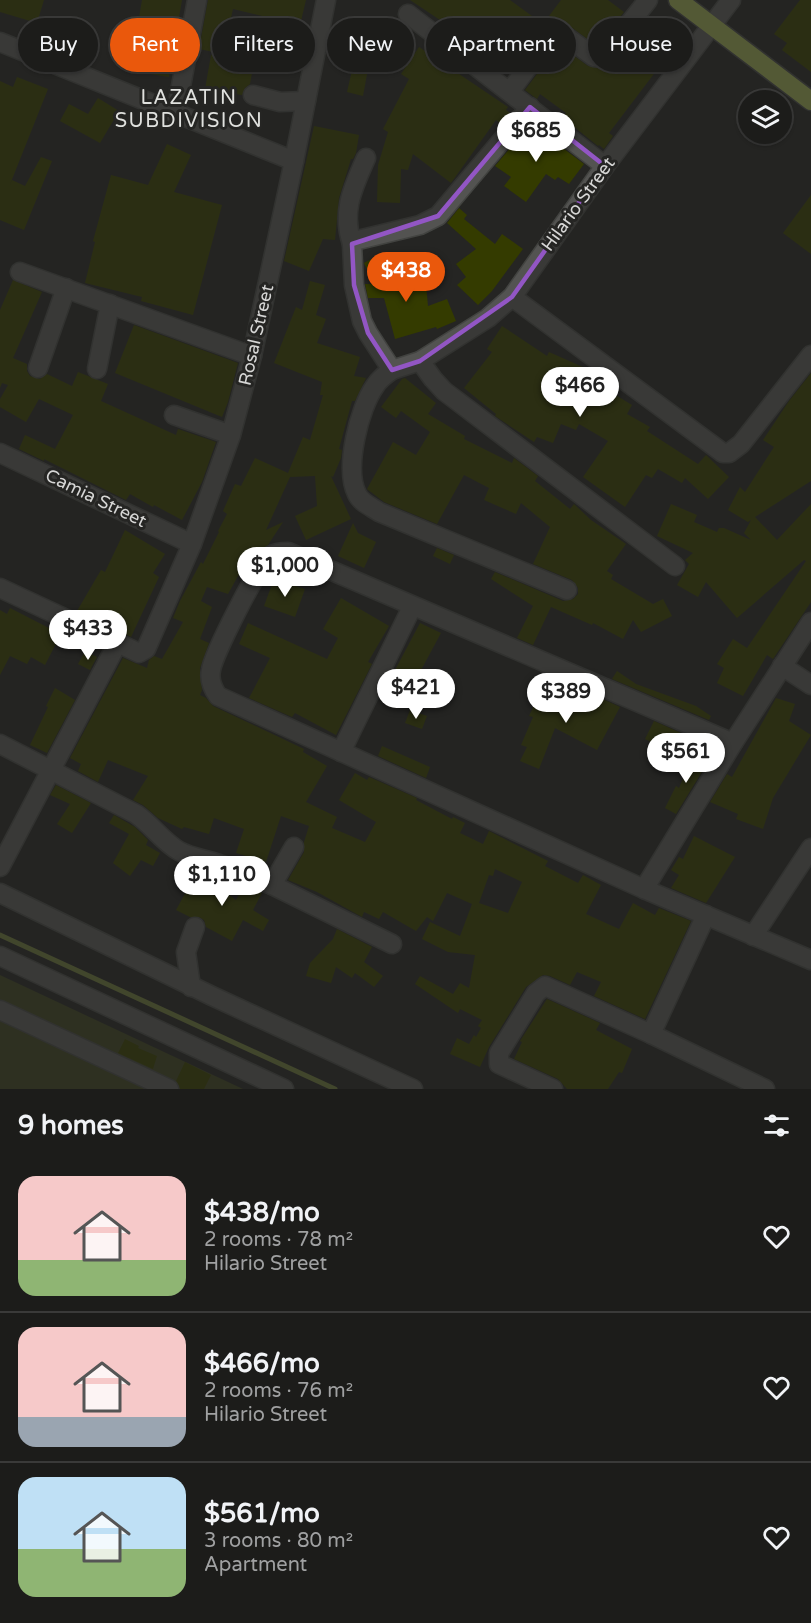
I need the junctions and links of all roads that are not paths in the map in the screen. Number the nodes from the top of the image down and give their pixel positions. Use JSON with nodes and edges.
{"nodes":[{"id":1,"x":197,"y":0,"type":"edge"},
{"id":2,"x":326,"y":0,"type":"edge"},
{"id":3,"x":648,"y":0,"type":"edge"},
{"id":4,"x":678,"y":0,"type":"edge"},
{"id":5,"x":731,"y":0,"type":"edge"},
{"id":6,"x":408,"y":14,"type":"dead end"},
{"id":7,"x":712,"y":25,"type":"junction"},
{"id":8,"x":0,"y":42,"type":"edge"},
{"id":9,"x":510,"y":91,"type":"junction"},
{"id":10,"x":253,"y":95,"type":"dead end"},
{"id":11,"x":306,"y":101,"type":"junction"},
{"id":12,"x":811,"y":101,"type":"edge"},
{"id":13,"x":530,"y":107,"type":"junction"},
{"id":14,"x":176,"y":113,"type":"junction"},
{"id":15,"x":366,"y":158,"type":"dead end"},
{"id":16,"x":294,"y":162,"type":"junction"},
{"id":17,"x":605,"y":166,"type":"junction"},
{"id":18,"x":352,"y":244,"type":"junction"},
{"id":19,"x":20,"y":272,"type":"dead end"},
{"id":20,"x":66,"y":288,"type":"junction"},
{"id":21,"x":512,"y":297,"type":"junction"},
{"id":22,"x":110,"y":304,"type":"junction"},
{"id":23,"x":811,"y":355,"type":"edge"},
{"id":24,"x":252,"y":356,"type":"junction"},
{"id":25,"x":420,"y":361,"type":"junction"},
{"id":26,"x":38,"y":368,"type":"dead end"},
{"id":27,"x":97,"y":369,"type":"dead end"},
{"id":28,"x":392,"y":370,"type":"junction"},
{"id":29,"x":174,"y":415,"type":"dead end"},
{"id":30,"x":231,"y":435,"type":"junction"},
{"id":31,"x":0,"y":453,"type":"edge"},
{"id":32,"x":192,"y":544,"type":"junction"},
{"id":33,"x":675,"y":566,"type":"dead end"},
{"id":34,"x":0,"y":588,"type":"edge"},
{"id":35,"x":567,"y":590,"type":"dead end"},
{"id":36,"x":412,"y":607,"type":"junction"},
{"id":37,"x":811,"y":622,"type":"edge"},
{"id":38,"x":117,"y":644,"type":"junction"},
{"id":39,"x":782,"y":666,"type":"junction"},
{"id":40,"x":811,"y":685,"type":"edge"},
{"id":41,"x":733,"y":743,"type":"junction"},
{"id":42,"x":0,"y":744,"type":"edge"},
{"id":43,"x":341,"y":752,"type":"junction"},
{"id":44,"x":52,"y":770,"type":"junction"},
{"id":45,"x":294,"y":848,"type":"dead end"},
{"id":46,"x":811,"y":848,"type":"edge"},
{"id":47,"x":0,"y":867,"type":"edge"},
{"id":48,"x":272,"y":885,"type":"junction"},
{"id":49,"x":645,"y":889,"type":"junction"},
{"id":50,"x":0,"y":893,"type":"edge"},
{"id":51,"x":706,"y":915,"type":"junction"},
{"id":52,"x":195,"y":927,"type":"dead end"},
{"id":53,"x":753,"y":936,"type":"junction"},
{"id":54,"x":392,"y":944,"type":"dead end"},
{"id":55,"x":0,"y":956,"type":"edge"},
{"id":56,"x":811,"y":960,"type":"edge"},
{"id":57,"x":191,"y":987,"type":"junction"},
{"id":58,"x":0,"y":1010,"type":"edge"},
{"id":59,"x":651,"y":1034,"type":"junction"},
{"id":60,"x":731,"y":1082,"type":"edge"},
{"id":61,"x":169,"y":1089,"type":"edge"},
{"id":62,"x":284,"y":1089,"type":"edge"},
{"id":63,"x":413,"y":1089,"type":"edge"},
{"id":64,"x":553,"y":1089,"type":"edge"},
{"id":65,"x":765,"y":1089,"type":"edge"}],
"edges":[{"from":1,"to":14,"type":"street"},
{"from":2,"to":11,"type":"street","name":"Rosal Street"},
{"from":3,"to":9,"type":"street"},
{"from":4,"to":7,"type":"highway"},
{"from":5,"to":7,"type":"street","name":"Hilario Street"},
{"from":6,"to":9,"type":"street"},
{"from":7,"to":12,"type":"highway"},
{"from":7,"to":17,"type":"street","name":"Hilario Street"},
{"from":8,"to":14,"type":"street"},
{"from":9,"to":13,"type":"street"},
{"from":10,"to":11,"type":"street"},
{"from":11,"to":16,"type":"street","name":"Rosal Street"},
{"from":13,"to":17,"type":"street"},
{"from":13,"to":18,"type":"street"},
{"from":14,"to":16,"type":"street"},
{"from":15,"to":18,"type":"street"},
{"from":16,"to":24,"type":"street","name":"Rosal Street"},
{"from":17,"to":21,"type":"street","name":"Hilario Street"},
{"from":18,"to":28,"type":"street"},
{"from":19,"to":20,"type":"street"},
{"from":20,"to":22,"type":"street"},
{"from":20,"to":26,"type":"street"},
{"from":21,"to":23,"type":"street"},
{"from":21,"to":25,"type":"street","name":"Hilario Street"},
{"from":22,"to":24,"type":"street"},
{"from":22,"to":27,"type":"street"},
{"from":24,"to":30,"type":"street","name":"Rosal Street"},
{"from":25,"to":28,"type":"street","name":"Hilario Street"},
{"from":25,"to":33,"type":"street"},
{"from":28,"to":35,"type":"street"},
{"from":29,"to":30,"type":"street"},
{"from":30,"to":32,"type":"street","name":"Rosal Street"},
{"from":31,"to":32,"type":"street","name":"Camia Street"},
{"from":32,"to":38,"type":"street","name":"Rosal Street"},
{"from":34,"to":38,"type":"street"},
{"from":36,"to":41,"type":"street"},
{"from":36,"to":43,"type":"street"},
{"from":36,"to":43,"type":"street"},
{"from":37,"to":39,"type":"street"},
{"from":38,"to":44,"type":"street"},
{"from":39,"to":40,"type":"street"},
{"from":39,"to":41,"type":"street"},
{"from":41,"to":49,"type":"street"},
{"from":42,"to":44,"type":"street"},
{"from":43,"to":49,"type":"street"},
{"from":44,"to":47,"type":"street"},
{"from":44,"to":48,"type":"street"},
{"from":45,"to":48,"type":"street"},
{"from":46,"to":53,"type":"street"},
{"from":48,"to":54,"type":"street"},
{"from":49,"to":51,"type":"street"},
{"from":50,"to":57,"type":"street"},
{"from":51,"to":53,"type":"street"},
{"from":51,"to":59,"type":"street"},
{"from":52,"to":57,"type":"street"},
{"from":53,"to":56,"type":"street"},
{"from":55,"to":62,"type":"street"},
{"from":57,"to":63,"type":"street"},
{"from":58,"to":61,"type":"street"},
{"from":59,"to":60,"type":"street"},
{"from":59,"to":64,"type":"street"},
{"from":60,"to":65,"type":"street"}]}
